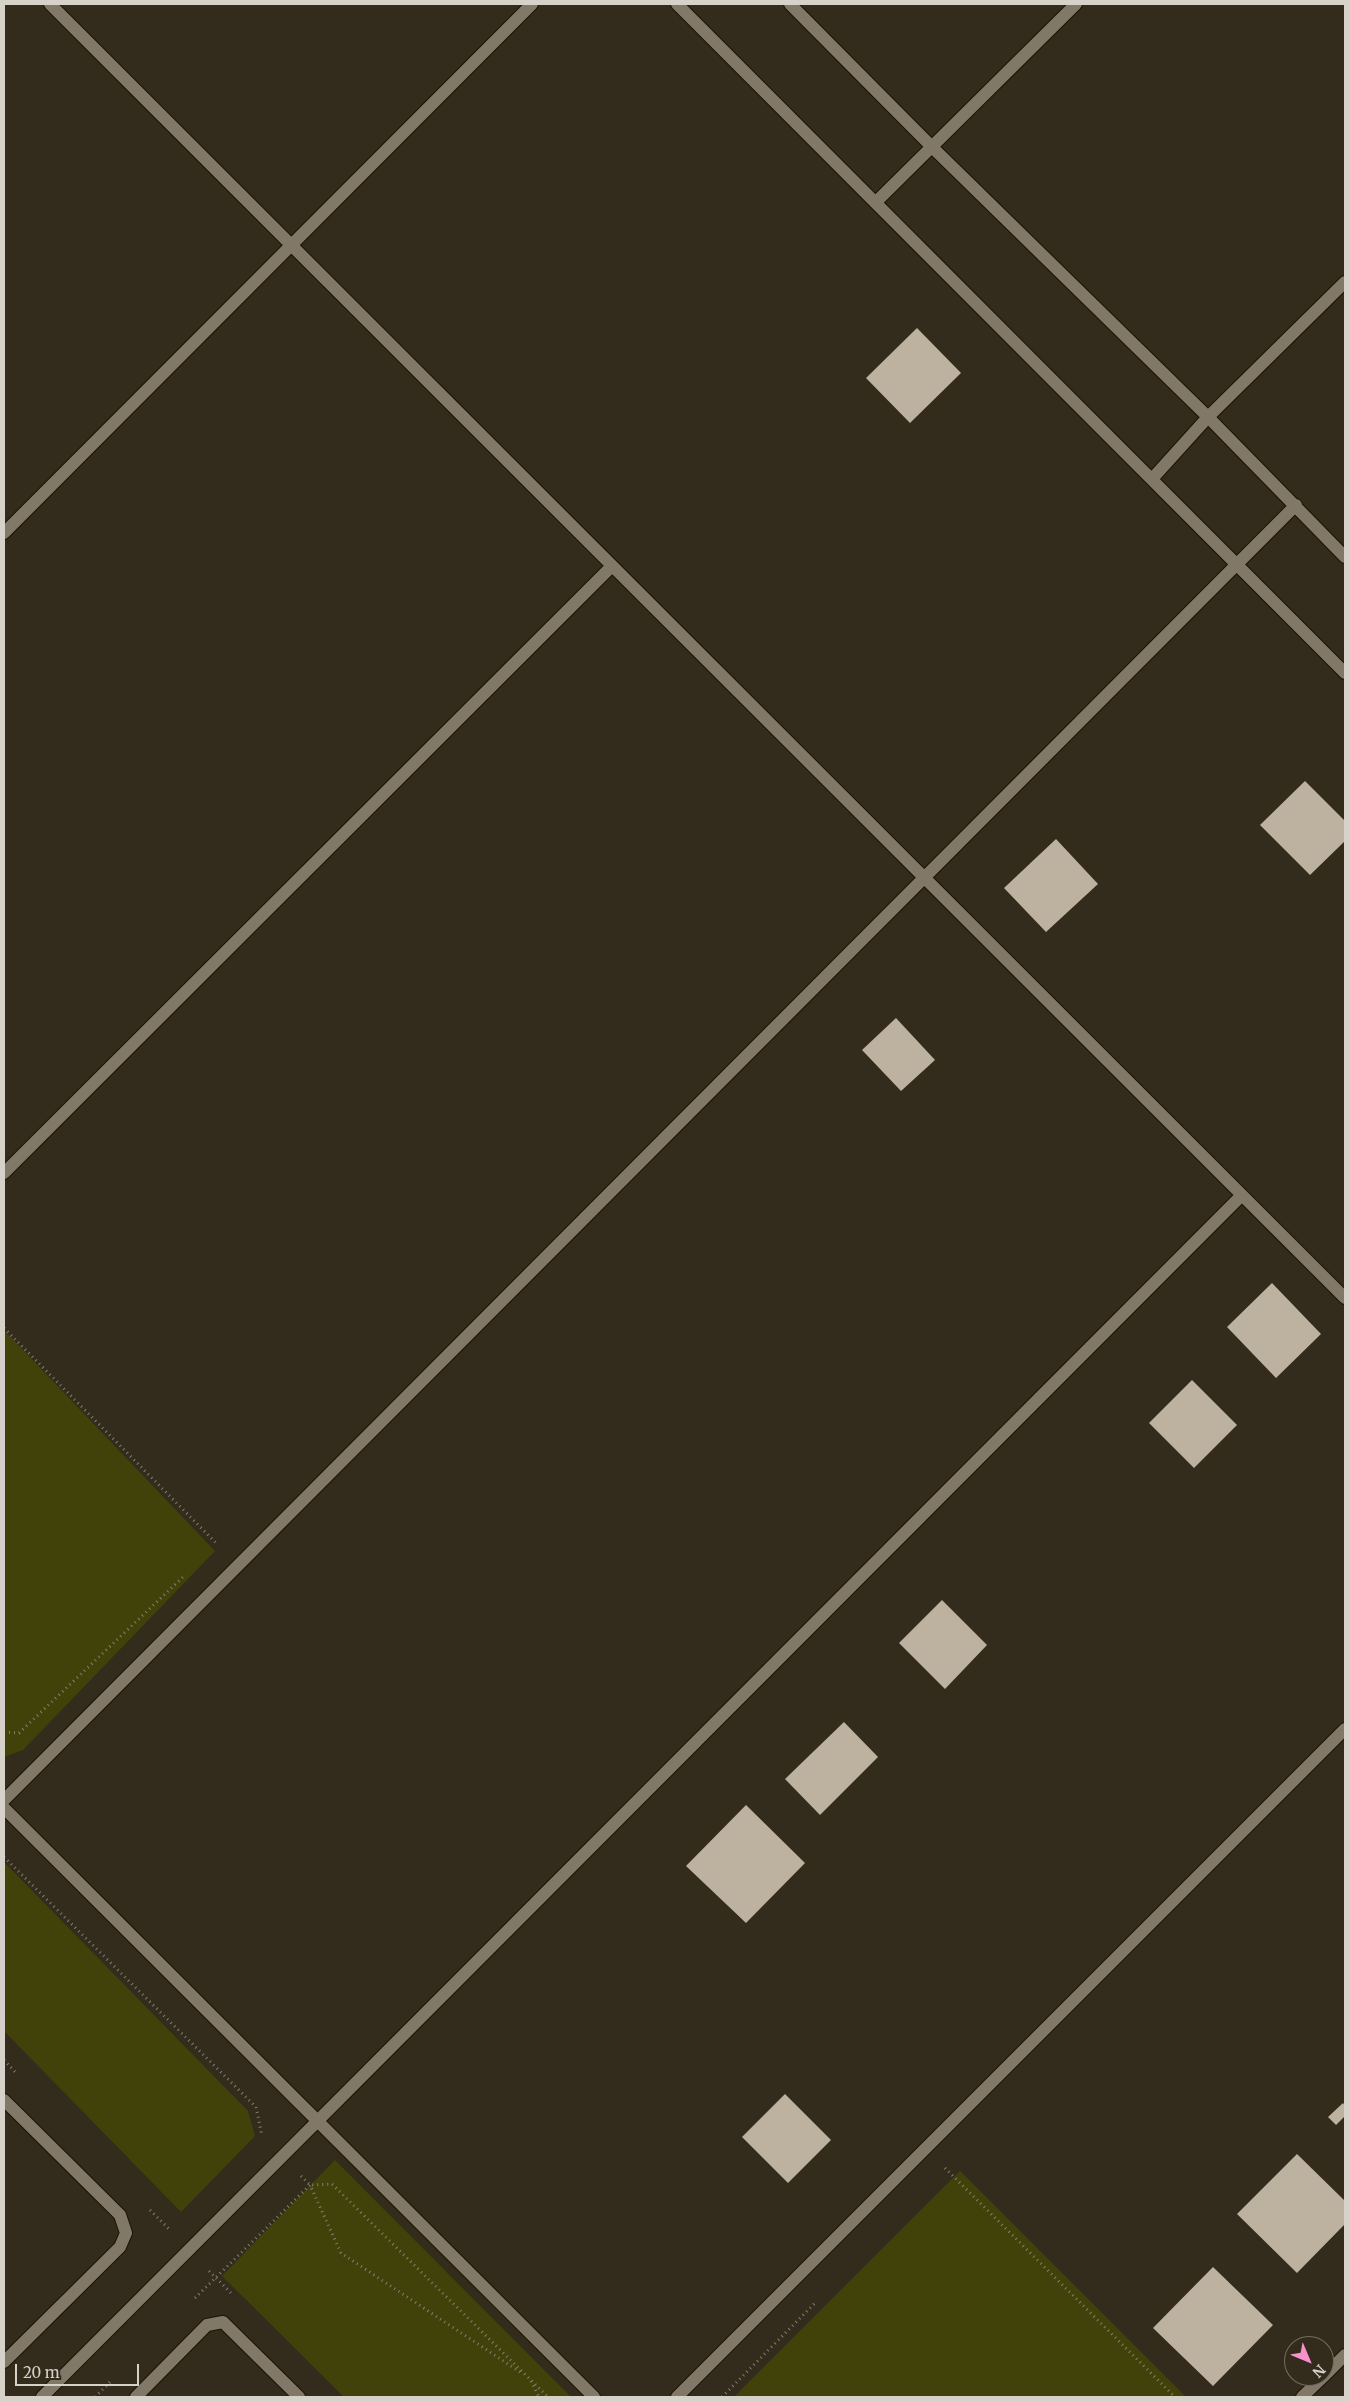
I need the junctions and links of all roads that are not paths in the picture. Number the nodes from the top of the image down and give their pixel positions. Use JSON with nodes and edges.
{"nodes":[{"id":1,"x":50,"y":4,"type":"edge"},
{"id":2,"x":532,"y":4,"type":"edge"},
{"id":3,"x":677,"y":4,"type":"edge"},
{"id":4,"x":790,"y":4,"type":"edge"},
{"id":5,"x":1076,"y":4,"type":"edge"},
{"id":6,"x":932,"y":147,"type":"junction"},
{"id":7,"x":876,"y":202,"type":"junction"},
{"id":8,"x":292,"y":245,"type":"junction"},
{"id":9,"x":1345,"y":282,"type":"edge"},
{"id":10,"x":1208,"y":417,"type":"junction"},
{"id":11,"x":1152,"y":479,"type":"junction"},
{"id":12,"x":1296,"y":505,"type":"junction"},
{"id":13,"x":4,"y":534,"type":"edge"},
{"id":14,"x":1345,"y":556,"type":"edge"},
{"id":15,"x":1236,"y":564,"type":"junction"},
{"id":16,"x":612,"y":566,"type":"junction"},
{"id":17,"x":1345,"y":673,"type":"edge"},
{"id":18,"x":924,"y":877,"type":"junction"},
{"id":19,"x":4,"y":1173,"type":"edge"},
{"id":20,"x":1242,"y":1195,"type":"junction"},
{"id":21,"x":1345,"y":1298,"type":"edge"},
{"id":22,"x":1345,"y":1728,"type":"edge"},
{"id":23,"x":4,"y":1800,"type":"edge"},
{"id":24,"x":4,"y":1808,"type":"edge"},
{"id":25,"x":4,"y":2100,"type":"edge"},
{"id":26,"x":317,"y":2121,"type":"junction"},
{"id":27,"x":1345,"y":2355,"type":"edge"},
{"id":28,"x":4,"y":2362,"type":"edge"},
{"id":29,"x":1334,"y":2366,"type":"edge"},
{"id":30,"x":1314,"y":2386,"type":"edge"},
{"id":31,"x":42,"y":2397,"type":"edge"},
{"id":32,"x":136,"y":2397,"type":"edge"},
{"id":33,"x":299,"y":2397,"type":"edge"},
{"id":34,"x":594,"y":2397,"type":"edge"},
{"id":35,"x":677,"y":2397,"type":"edge"},
{"id":36,"x":1302,"y":2397,"type":"edge"}],
"edges":[{"from":1,"to":8,"type":"street"},
{"from":2,"to":8,"type":"street"},
{"from":3,"to":7,"type":"street"},
{"from":4,"to":6,"type":"street"},
{"from":5,"to":6,"type":"street"},
{"from":6,"to":7,"type":"street"},
{"from":6,"to":10,"type":"street"},
{"from":7,"to":11,"type":"street"},
{"from":8,"to":13,"type":"street"},
{"from":8,"to":16,"type":"street"},
{"from":9,"to":10,"type":"street"},
{"from":10,"to":11,"type":"street"},
{"from":10,"to":12,"type":"street"},
{"from":11,"to":15,"type":"street"},
{"from":12,"to":14,"type":"street"},
{"from":12,"to":15,"type":"street"},
{"from":15,"to":17,"type":"street"},
{"from":15,"to":18,"type":"street"},
{"from":16,"to":18,"type":"street"},
{"from":16,"to":19,"type":"street"},
{"from":18,"to":20,"type":"street"},
{"from":18,"to":23,"type":"street"},
{"from":20,"to":21,"type":"street"},
{"from":20,"to":26,"type":"street"},
{"from":22,"to":35,"type":"street"},
{"from":24,"to":26,"type":"street"},
{"from":25,"to":28,"type":"street"},
{"from":26,"to":31,"type":"street"},
{"from":26,"to":34,"type":"street"},
{"from":27,"to":29,"type":"street"},
{"from":30,"to":36,"type":"street"},
{"from":32,"to":33,"type":"street"}]}
